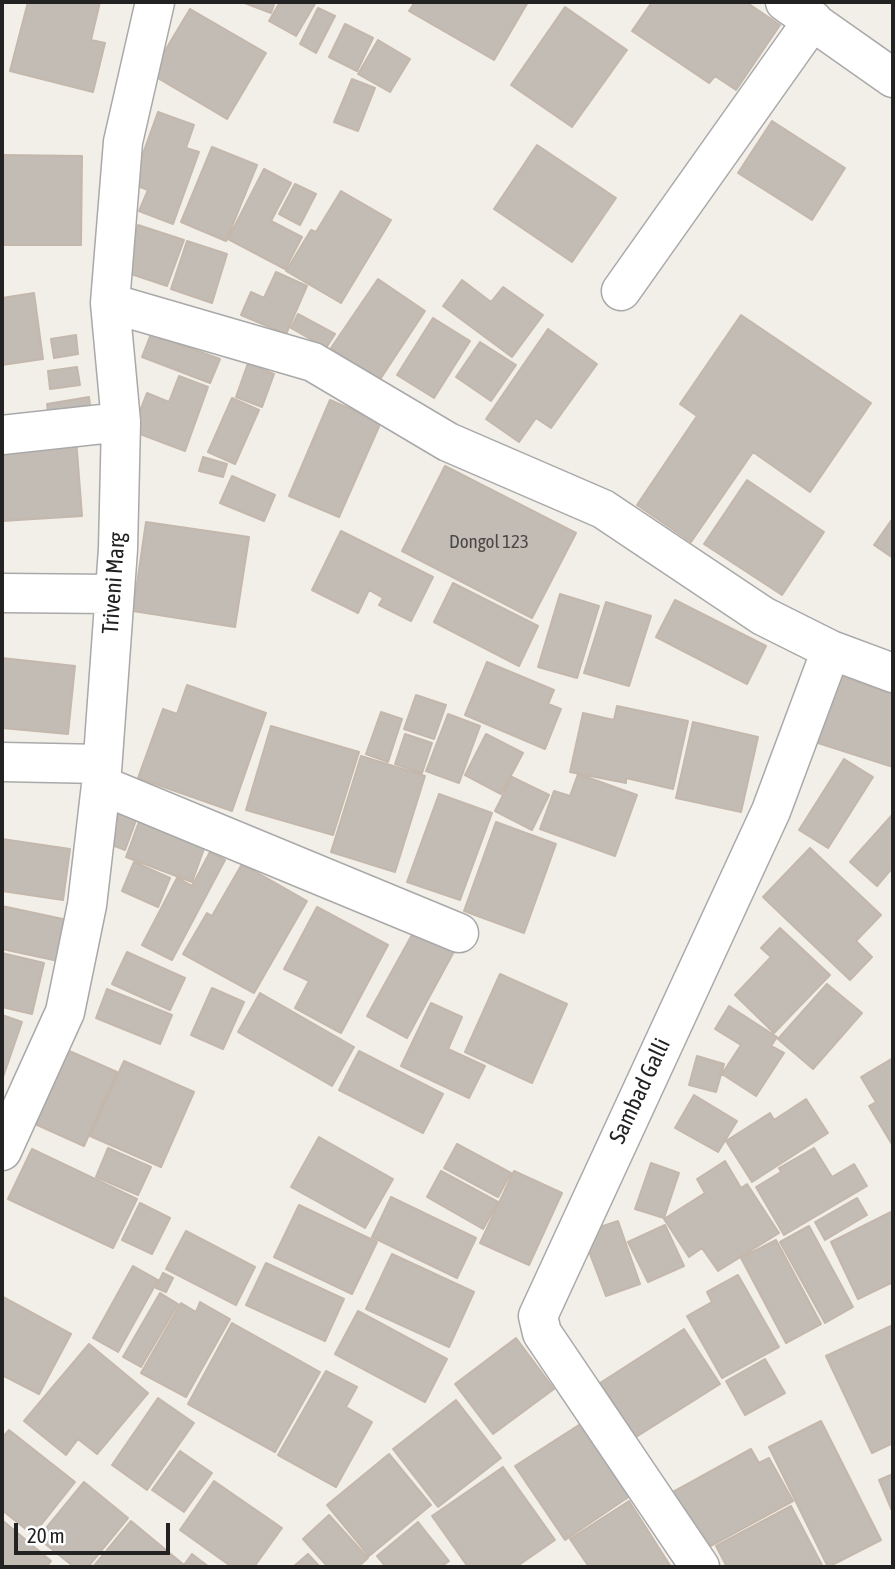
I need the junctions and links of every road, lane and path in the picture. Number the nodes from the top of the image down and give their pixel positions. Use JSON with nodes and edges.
{"nodes":[{"id":1,"x":155,"y":2,"type":"edge"},
{"id":2,"x":799,"y":11,"type":"edge"},
{"id":3,"x":893,"y":78,"type":"edge"},
{"id":4,"x":621,"y":291,"type":"dead end"},
{"id":5,"x":110,"y":303,"type":"junction"},
{"id":6,"x":121,"y":422,"type":"junction"},
{"id":7,"x":2,"y":435,"type":"edge"},
{"id":8,"x":2,"y":593,"type":"edge"},
{"id":9,"x":113,"y":594,"type":"junction"},
{"id":10,"x":831,"y":650,"type":"junction"},
{"id":11,"x":893,"y":673,"type":"edge"},
{"id":12,"x":2,"y":762,"type":"edge"},
{"id":13,"x":101,"y":775,"type":"junction"},
{"id":14,"x":459,"y":933,"type":"dead end"},
{"id":15,"x":2,"y":1151,"type":"edge"},
{"id":16,"x":700,"y":1567,"type":"edge"}],
"edges":[{"from":1,"to":5,"type":"street","name":"Triveni Marg"},
{"from":2,"to":3,"type":"street"},
{"from":2,"to":4,"type":"street"},
{"from":5,"to":6,"type":"street","name":"Triveni Marg"},
{"from":5,"to":10,"type":"street"},
{"from":6,"to":7,"type":"street"},
{"from":6,"to":9,"type":"street","name":"Triveni Marg"},
{"from":8,"to":9,"type":"street"},
{"from":9,"to":13,"type":"street","name":"Triveni Marg"},
{"from":10,"to":11,"type":"street"},
{"from":10,"to":16,"type":"street","name":"Sambad Galli"},
{"from":12,"to":13,"type":"street"},
{"from":13,"to":14,"type":"street"},
{"from":13,"to":15,"type":"street","name":"Triveni Marg"}]}
